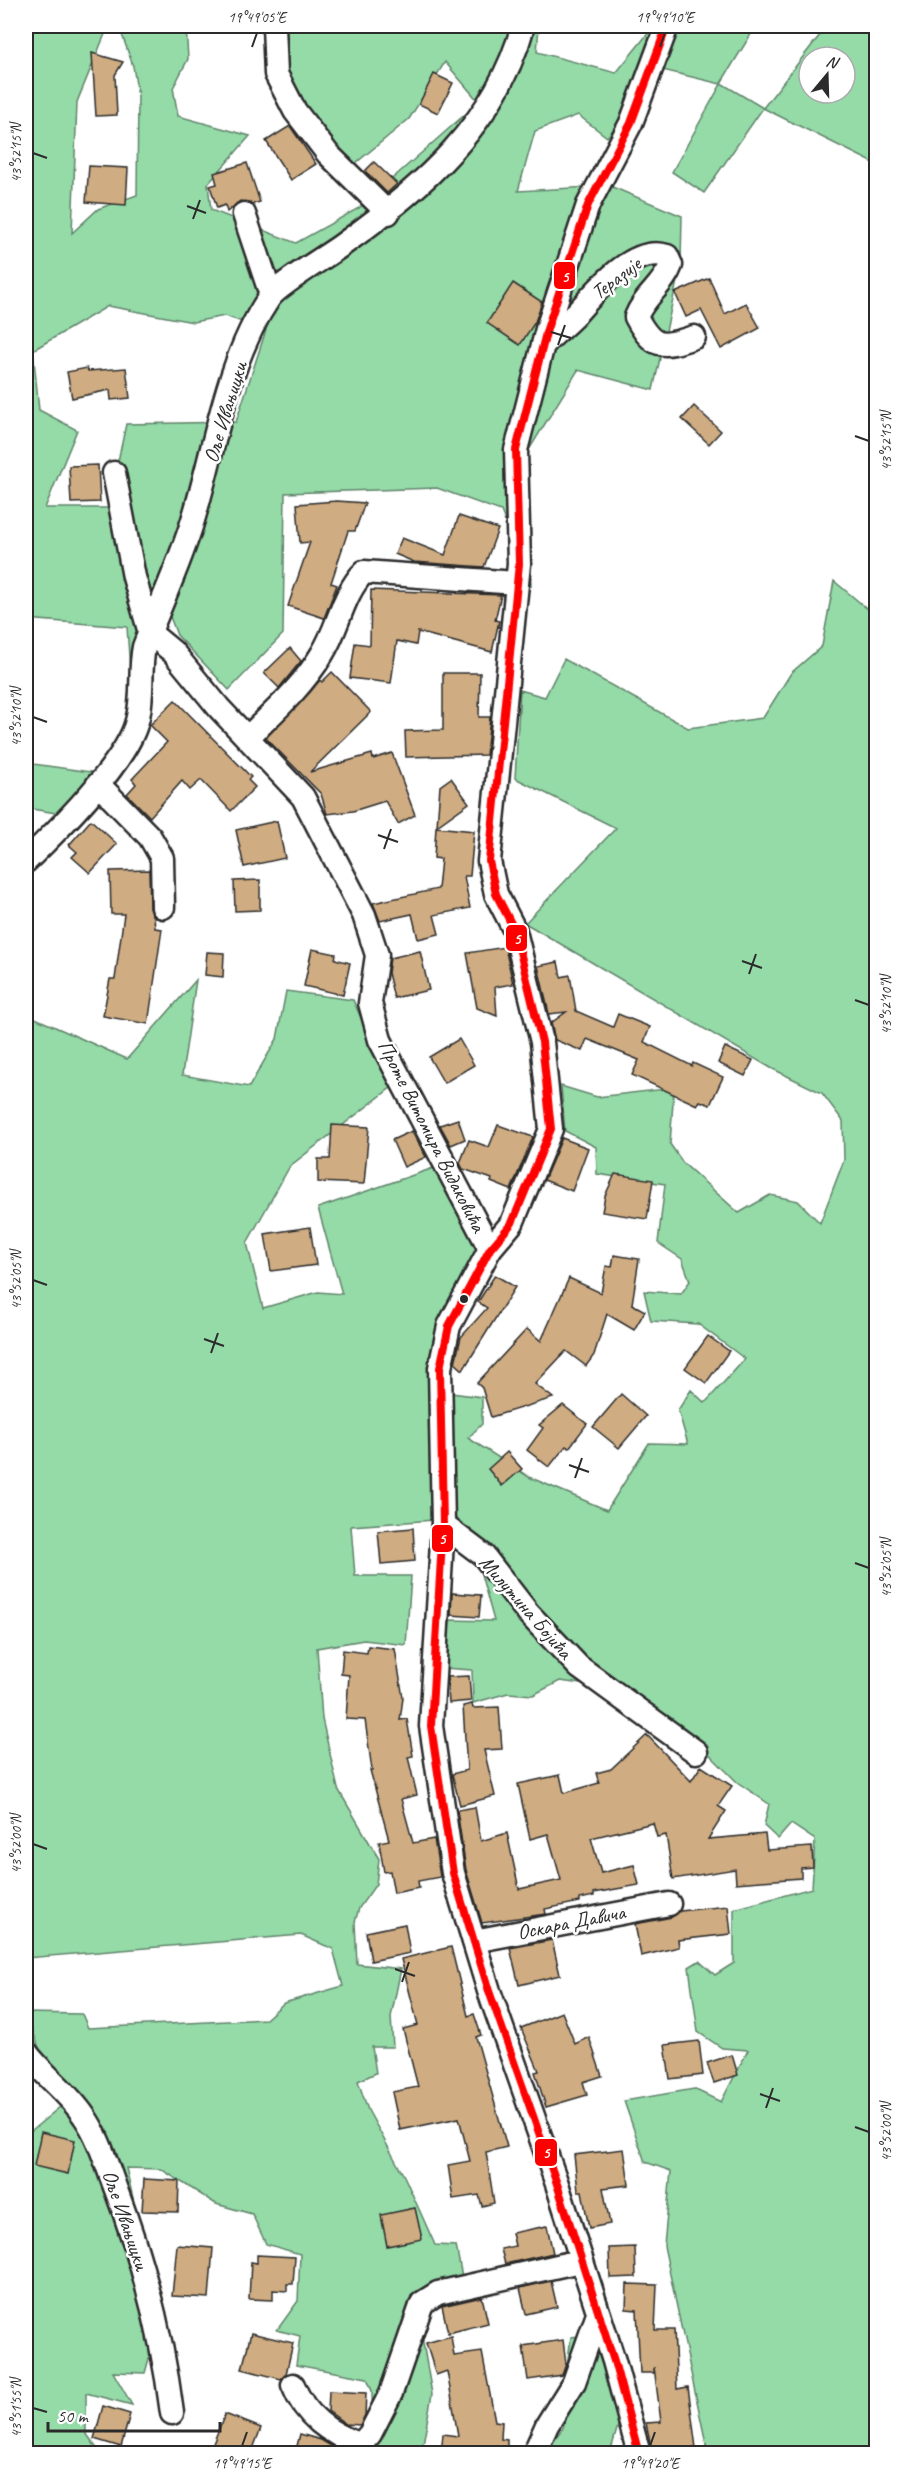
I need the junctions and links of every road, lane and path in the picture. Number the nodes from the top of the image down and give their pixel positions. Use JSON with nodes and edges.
{"nodes":[{"id":1,"x":274,"y":26,"type":"edge"},
{"id":2,"x":523,"y":26,"type":"edge"},
{"id":3,"x":667,"y":26,"type":"edge"},
{"id":4,"x":388,"y":213,"type":"junction"},
{"id":5,"x":244,"y":214,"type":"dead end"},
{"id":6,"x":272,"y":295,"type":"junction"},
{"id":7,"x":694,"y":337,"type":"dead end"},
{"id":8,"x":544,"y":344,"type":"junction"},
{"id":9,"x":114,"y":473,"type":"dead end"},
{"id":10,"x":517,"y":583,"type":"junction"},
{"id":11,"x":150,"y":633,"type":"junction"},
{"id":12,"x":248,"y":737,"type":"junction"},
{"id":13,"x":98,"y":784,"type":"junction"},
{"id":14,"x":26,"y":861,"type":"edge"},
{"id":15,"x":163,"y":908,"type":"dead end"},
{"id":16,"x":490,"y":1249,"type":"junction"},
{"id":17,"x":443,"y":1525,"type":"junction"},
{"id":18,"x":696,"y":1752,"type":"dead end"},
{"id":19,"x":669,"y":1904,"type":"dead end"},
{"id":20,"x":474,"y":1941,"type":"junction"},
{"id":21,"x":26,"y":2052,"type":"edge"},
{"id":22,"x":580,"y":2261,"type":"junction"},
{"id":23,"x":598,"y":2314,"type":"junction"},
{"id":24,"x":293,"y":2385,"type":"dead end"},
{"id":25,"x":172,"y":2413,"type":"dead end"},
{"id":26,"x":361,"y":2449,"type":"edge"},
{"id":27,"x":534,"y":2454,"type":"edge"},
{"id":28,"x":639,"y":2454,"type":"edge"}],
"edges":[{"from":1,"to":4,"type":"street"},
{"from":2,"to":4,"type":"street","name":"Оље Ивањицки"},
{"from":3,"to":8,"type":"street","name":"Теразије"},
{"from":4,"to":6,"type":"street","name":"Оље Ивањицки"},
{"from":5,"to":6,"type":"street"},
{"from":6,"to":11,"type":"street","name":"Оље Ивањицки"},
{"from":7,"to":8,"type":"street","name":"Теразије"},
{"from":8,"to":10,"type":"street","name":"Теразије"},
{"from":9,"to":11,"type":"street"},
{"from":10,"to":12,"type":"street"},
{"from":10,"to":16,"type":"street","name":"Теразије"},
{"from":11,"to":12,"type":"street","name":"Проте Витомира Видаковића"},
{"from":11,"to":13,"type":"street","name":"Оље Ивањицки"},
{"from":12,"to":16,"type":"street","name":"Проте Витомира Видаковића"},
{"from":13,"to":14,"type":"street","name":"Оље Ивањицки"},
{"from":13,"to":15,"type":"street"},
{"from":16,"to":17,"type":"street","name":"Теразије"},
{"from":17,"to":18,"type":"street","name":"Милутина Бојића"},
{"from":17,"to":20,"type":"street","name":"Теразије"},
{"from":19,"to":20,"type":"street","name":"Оскара Давича"},
{"from":20,"to":22,"type":"street","name":"Теразије"},
{"from":21,"to":25,"type":"street","name":"Оље Ивањицки"},
{"from":22,"to":23,"type":"street","name":"Теразије"},
{"from":22,"to":26,"type":"street"},
{"from":23,"to":27,"type":"street"},
{"from":23,"to":28,"type":"street","name":"Теразије"},
{"from":24,"to":26,"type":"street"}]}
